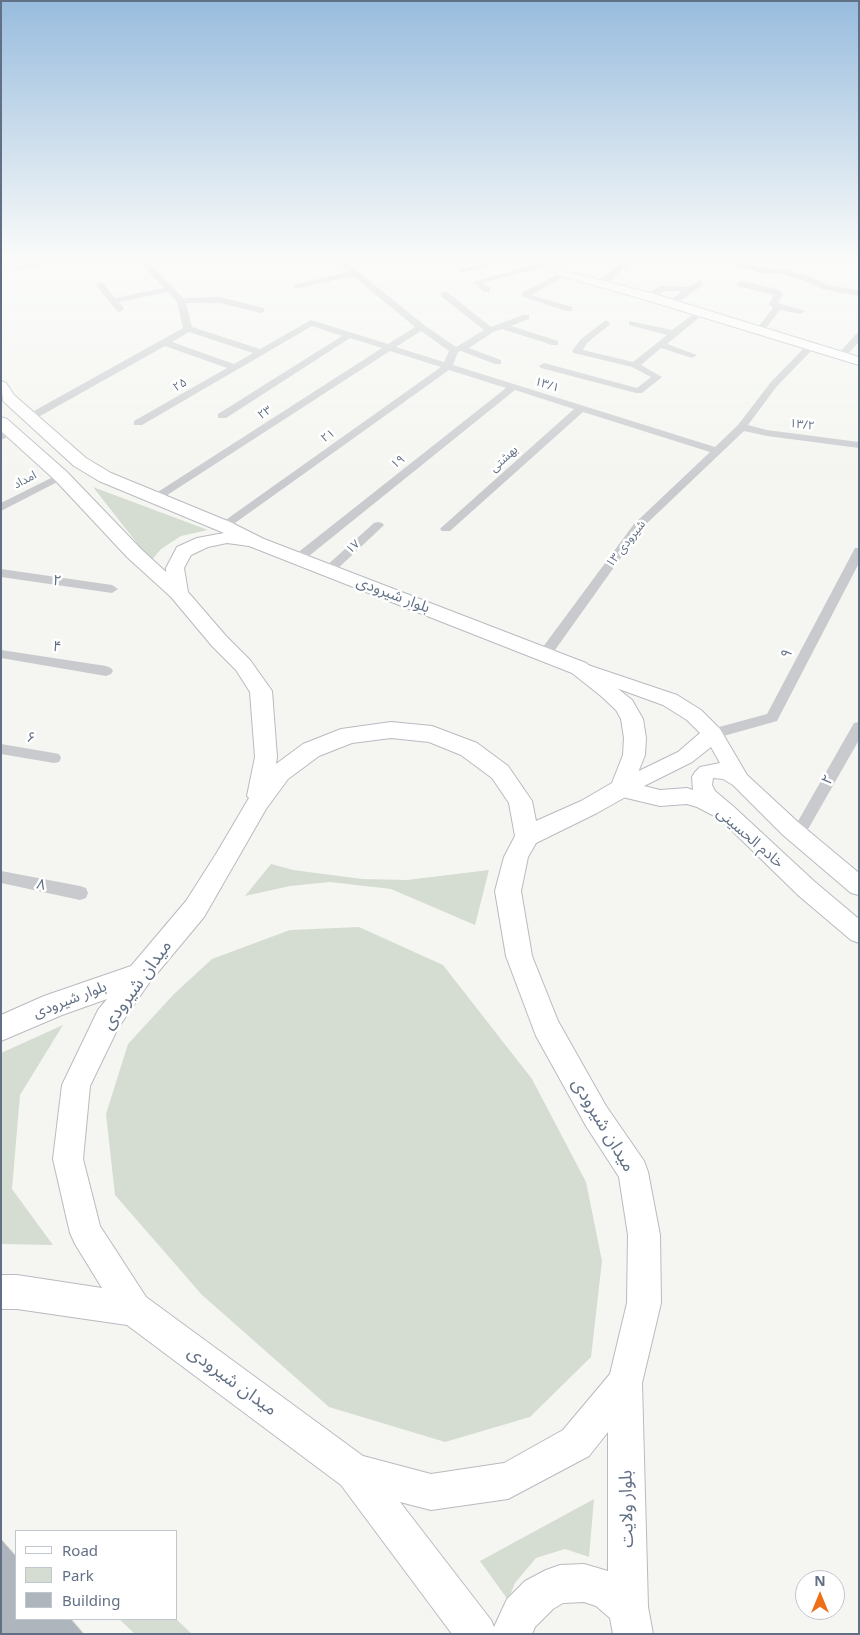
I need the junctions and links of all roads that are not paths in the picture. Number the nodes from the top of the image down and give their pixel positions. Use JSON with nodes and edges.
{"nodes":[{"id":1,"x":179,"y":333,"type":"edge"},
{"id":2,"x":204,"y":333,"type":"edge"},
{"id":3,"x":294,"y":333,"type":"edge"},
{"id":4,"x":344,"y":333,"type":"edge"},
{"id":5,"x":412,"y":333,"type":"edge"},
{"id":6,"x":432,"y":333,"type":"edge"},
{"id":7,"x":484,"y":333,"type":"edge"},
{"id":8,"x":525,"y":333,"type":"edge"},
{"id":9,"x":593,"y":333,"type":"edge"},
{"id":10,"x":767,"y":333,"type":"edge"},
{"id":11,"x":675,"y":334,"type":"edge"},
{"id":12,"x":349,"y":335,"type":"junction"},
{"id":13,"x":859,"y":336,"type":"edge"},
{"id":14,"x":164,"y":342,"type":"junction"},
{"id":15,"x":555,"y":343,"type":"dead end"},
{"id":16,"x":661,"y":345,"type":"junction"},
{"id":17,"x":810,"y":346,"type":"junction"},
{"id":18,"x":390,"y":348,"type":"junction"},
{"id":19,"x":458,"y":349,"type":"junction"},
{"id":20,"x":260,"y":352,"type":"junction"},
{"id":21,"x":692,"y":356,"type":"dead end"},
{"id":22,"x":841,"y":356,"type":"junction"},
{"id":23,"x":859,"y":361,"type":"edge"},
{"id":24,"x":498,"y":362,"type":"dead end"},
{"id":25,"x":635,"y":365,"type":"junction"},
{"id":26,"x":544,"y":366,"type":"dead end"},
{"id":27,"x":234,"y":367,"type":"junction"},
{"id":28,"x":446,"y":367,"type":"junction"},
{"id":29,"x":1,"y":386,"type":"edge"},
{"id":30,"x":513,"y":387,"type":"junction"},
{"id":31,"x":580,"y":409,"type":"junction"},
{"id":32,"x":222,"y":416,"type":"dead end"},
{"id":33,"x":29,"y":418,"type":"junction"},
{"id":34,"x":138,"y":423,"type":"dead end"},
{"id":35,"x":742,"y":428,"type":"junction"},
{"id":36,"x":4,"y":430,"type":"edge"},
{"id":37,"x":859,"y":445,"type":"edge"},
{"id":38,"x":718,"y":451,"type":"junction"},
{"id":39,"x":61,"y":476,"type":"junction"},
{"id":40,"x":154,"y":499,"type":"junction"},
{"id":41,"x":1,"y":508,"type":"edge"},
{"id":42,"x":378,"y":525,"type":"dead end"},
{"id":43,"x":224,"y":526,"type":"junction"},
{"id":44,"x":446,"y":529,"type":"dead end"},
{"id":45,"x":258,"y":543,"type":"junction"},
{"id":46,"x":859,"y":551,"type":"edge"},
{"id":47,"x":300,"y":557,"type":"junction"},
{"id":48,"x":328,"y":570,"type":"junction"},
{"id":49,"x":1,"y":573,"type":"edge"},
{"id":50,"x":112,"y":589,"type":"dead end"},
{"id":51,"x":178,"y":593,"type":"junction"},
{"id":52,"x":1,"y":654,"type":"edge"},
{"id":53,"x":545,"y":654,"type":"junction"},
{"id":54,"x":579,"y":668,"type":"junction"},
{"id":55,"x":106,"y":672,"type":"dead end"},
{"id":56,"x":859,"y":727,"type":"edge"},
{"id":57,"x":713,"y":734,"type":"junction"},
{"id":58,"x":1,"y":749,"type":"edge"},
{"id":59,"x":54,"y":758,"type":"dead end"},
{"id":60,"x":740,"y":780,"type":"junction"},
{"id":61,"x":621,"y":788,"type":"junction"},
{"id":62,"x":258,"y":803,"type":"junction"},
{"id":63,"x":727,"y":813,"type":"junction"},
{"id":64,"x":798,"y":834,"type":"junction"},
{"id":65,"x":527,"y":836,"type":"junction"},
{"id":66,"x":1,"y":877,"type":"edge"},
{"id":67,"x":859,"y":886,"type":"edge"},
{"id":68,"x":80,"y":892,"type":"dead end"},
{"id":69,"x":859,"y":934,"type":"edge"},
{"id":70,"x":140,"y":975,"type":"junction"},
{"id":71,"x":1,"y":1028,"type":"edge"},
{"id":72,"x":1,"y":1292,"type":"edge"},
{"id":73,"x":134,"y":1309,"type":"junction"},
{"id":74,"x":625,"y":1383,"type":"junction"},
{"id":75,"x":354,"y":1472,"type":"junction"},
{"id":76,"x":631,"y":1620,"type":"edge"},
{"id":77,"x":477,"y":1634,"type":"edge"},
{"id":78,"x":511,"y":1634,"type":"edge"}],
"edges":[{"from":1,"to":14,"type":"street"},
{"from":2,"to":20,"type":"street"},
{"from":3,"to":20,"type":"street","name":"۲۵"},
{"from":4,"to":12,"type":"street","name":"۱۳/۱"},
{"from":5,"to":18,"type":"street","name":"۲۳"},
{"from":6,"to":19,"type":"street"},
{"from":7,"to":19,"type":"street"},
{"from":8,"to":15,"type":"street"},
{"from":9,"to":25,"type":"street"},
{"from":10,"to":17,"type":"main road"},
{"from":11,"to":16,"type":"street"},
{"from":12,"to":18,"type":"street","name":"۱۳/۱"},
{"from":12,"to":32,"type":"street"},
{"from":13,"to":22,"type":"street"},
{"from":14,"to":27,"type":"street"},
{"from":14,"to":33,"type":"street"},
{"from":16,"to":21,"type":"street"},
{"from":16,"to":25,"type":"street"},
{"from":17,"to":22,"type":"main road"},
{"from":17,"to":35,"type":"street","name":"شیرودی ۱۳"},
{"from":18,"to":28,"type":"street","name":"۱۳/۱"},
{"from":18,"to":40,"type":"street","name":"۲۳"},
{"from":19,"to":24,"type":"street"},
{"from":19,"to":28,"type":"street"},
{"from":20,"to":27,"type":"street","name":"۲۵"},
{"from":22,"to":23,"type":"main road"},
{"from":25,"to":26,"type":"street"},
{"from":27,"to":34,"type":"street","name":"۲۵"},
{"from":28,"to":30,"type":"street","name":"۱۳/۱"},
{"from":28,"to":43,"type":"street","name":"۲۱"},
{"from":29,"to":33,"type":"main road","name":"بلوار شیرودی"},
{"from":30,"to":31,"type":"street","name":"۱۳/۱"},
{"from":30,"to":47,"type":"street","name":"۱۹"},
{"from":31,"to":38,"type":"street","name":"۱۳/۱"},
{"from":31,"to":44,"type":"street","name":"بهشتی"},
{"from":33,"to":40,"type":"main road","name":"بلوار شیرودی"},
{"from":35,"to":37,"type":"street","name":"۱۳/۲"},
{"from":35,"to":38,"type":"street","name":"شیرودی ۱۳"},
{"from":36,"to":39,"type":"main road"},
{"from":38,"to":53,"type":"street","name":"شیرودی ۱۳"},
{"from":39,"to":41,"type":"street","name":"امداد"},
{"from":39,"to":51,"type":"main road"},
{"from":40,"to":43,"type":"main road","name":"بلوار شیرودی"},
{"from":42,"to":48,"type":"street","name":"۱۷"},
{"from":43,"to":45,"type":"main road","name":"بلوار شیرودی"},
{"from":45,"to":47,"type":"main road","name":"بلوار شیرودی"},
{"from":45,"to":51,"type":"main road"},
{"from":46,"to":57,"type":"street","name":"۹"},
{"from":47,"to":48,"type":"main road","name":"بلوار شیرودی"},
{"from":48,"to":53,"type":"main road","name":"بلوار شیرودی"},
{"from":49,"to":50,"type":"street","name":"۲"},
{"from":51,"to":62,"type":"main road"},
{"from":52,"to":55,"type":"street","name":"۴"},
{"from":53,"to":54,"type":"main road","name":"بلوار شیرودی"},
{"from":54,"to":57,"type":"main road"},
{"from":54,"to":61,"type":"main road","name":"بلوار شیرودی"},
{"from":56,"to":64,"type":"street","name":"۲"},
{"from":57,"to":60,"type":"main road"},
{"from":57,"to":61,"type":"main road"},
{"from":58,"to":59,"type":"street","name":"۶"},
{"from":60,"to":63,"type":"main road"},
{"from":60,"to":64,"type":"main road"},
{"from":61,"to":63,"type":"main road","name":"خادم الحسینی"},
{"from":61,"to":65,"type":"main road"},
{"from":62,"to":65,"type":"main road","name":"میدان شیرودی"},
{"from":62,"to":70,"type":"main road","name":"میدان شیرودی"},
{"from":63,"to":69,"type":"main road","name":"خادم الحسینی"},
{"from":64,"to":67,"type":"main road"},
{"from":65,"to":74,"type":"main road","name":"میدان شیرودی"},
{"from":66,"to":68,"type":"street","name":"۸"},
{"from":70,"to":71,"type":"main road","name":"بلوار شیرودی"},
{"from":70,"to":73,"type":"main road","name":"میدان شیرودی"},
{"from":72,"to":73,"type":"main road"},
{"from":73,"to":75,"type":"main road","name":"میدان شیرودی"},
{"from":74,"to":75,"type":"main road","name":"میدان شیرودی"},
{"from":74,"to":76,"type":"main road","name":"بلوار ولایت"},
{"from":75,"to":77,"type":"main road"},
{"from":76,"to":78,"type":"main road"}]}
